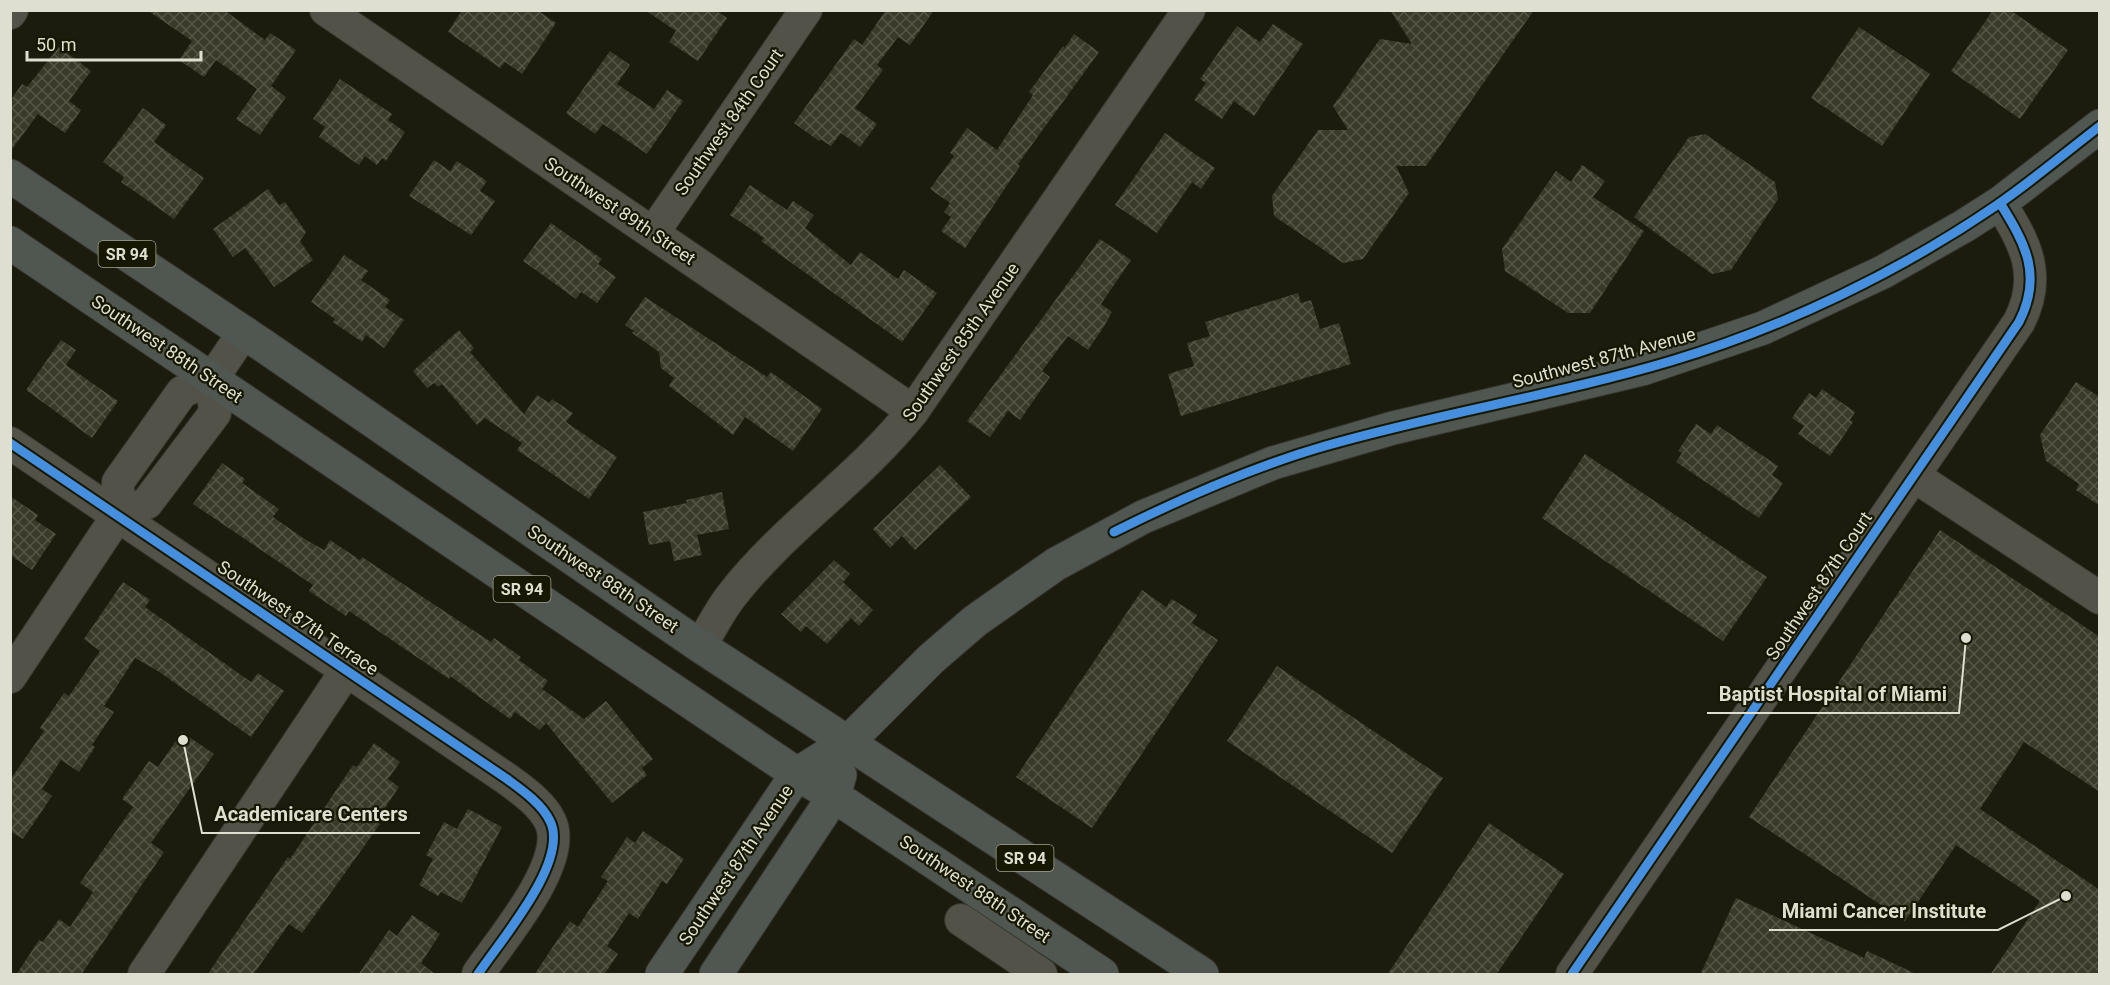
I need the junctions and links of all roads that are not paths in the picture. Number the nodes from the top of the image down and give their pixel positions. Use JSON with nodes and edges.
{"nodes":[{"id":1,"x":327,"y":10,"type":"edge"},
{"id":2,"x":806,"y":10,"type":"edge"},
{"id":3,"x":1189,"y":10,"type":"edge"},
{"id":4,"x":2100,"y":126,"type":"edge"},
{"id":5,"x":10,"y":176,"type":"edge"},
{"id":6,"x":2000,"y":203,"type":"junction"},
{"id":7,"x":653,"y":233,"type":"junction"},
{"id":8,"x":10,"y":243,"type":"edge"},
{"id":9,"x":244,"y":332,"type":"junction"},
{"id":10,"x":212,"y":379,"type":"junction"},
{"id":11,"x":914,"y":411,"type":"junction"},
{"id":12,"x":10,"y":443,"type":"edge"},
{"id":13,"x":1914,"y":476,"type":"junction"},
{"id":14,"x":118,"y":515,"type":"junction"},
{"id":15,"x":2100,"y":598,"type":"edge"},
{"id":16,"x":700,"y":646,"type":"junction"},
{"id":17,"x":346,"y":671,"type":"junction"},
{"id":18,"x":10,"y":676,"type":"edge"},
{"id":19,"x":848,"y":742,"type":"junction"},
{"id":20,"x":797,"y":774,"type":"junction"},
{"id":21,"x":834,"y":796,"type":"junction"},
{"id":22,"x":961,"y":920,"type":"dead end"},
{"id":23,"x":1083,"y":969,"type":"edge"},
{"id":24,"x":144,"y":975,"type":"edge"},
{"id":25,"x":478,"y":975,"type":"edge"},
{"id":26,"x":662,"y":975,"type":"edge"},
{"id":27,"x":716,"y":975,"type":"edge"},
{"id":28,"x":1041,"y":975,"type":"edge"},
{"id":29,"x":1202,"y":975,"type":"edge"},
{"id":30,"x":1572,"y":975,"type":"edge"}],
"edges":[{"from":1,"to":7,"type":"street","name":"Southwest 89th Street"},
{"from":2,"to":7,"type":"street","name":"Southwest 84th Court"},
{"from":3,"to":11,"type":"street","name":"Southwest 85th Avenue"},
{"from":4,"to":6,"type":"main road","name":"Southwest 87th Avenue"},
{"from":5,"to":9,"type":"main road","name":"Southwest 88th Street","number":"SR 94"},
{"from":6,"to":13,"type":"street","name":"Southwest 87th Court"},
{"from":6,"to":19,"type":"main road","name":"Southwest 87th Avenue"},
{"from":7,"to":11,"type":"street","name":"Southwest 89th Street"},
{"from":8,"to":10,"type":"main road","name":"Southwest 88th Street","number":"SR 94"},
{"from":9,"to":10,"type":"street"},
{"from":9,"to":16,"type":"main road","name":"Southwest 88th Street","number":"SR 94"},
{"from":10,"to":14,"type":"street"},
{"from":10,"to":20,"type":"main road","name":"Southwest 88th Street","number":"SR 94"},
{"from":11,"to":16,"type":"street","name":"Southwest 85th Avenue"},
{"from":12,"to":14,"type":"street","name":"Southwest 87th Terrace"},
{"from":13,"to":15,"type":"street"},
{"from":13,"to":30,"type":"street","name":"Southwest 87th Court"},
{"from":14,"to":17,"type":"street","name":"Southwest 87th Terrace"},
{"from":14,"to":18,"type":"street"},
{"from":16,"to":19,"type":"main road","name":"Southwest 88th Street","number":"SR 94"},
{"from":17,"to":24,"type":"street"},
{"from":17,"to":25,"type":"street","name":"Southwest 87th Terrace"},
{"from":19,"to":20,"type":"main road","name":"Southwest 87th Avenue"},
{"from":19,"to":21,"type":"main road"},
{"from":19,"to":29,"type":"main road","name":"Southwest 88th Street","number":"SR 94"},
{"from":20,"to":21,"type":"main road","name":"Southwest 88th Street","number":"SR 94"},
{"from":20,"to":26,"type":"main road","name":"Southwest 87th Avenue"},
{"from":21,"to":23,"type":"main road","name":"Southwest 88th Street","number":"SR 94"},
{"from":21,"to":27,"type":"main road"},
{"from":22,"to":28,"type":"street","name":"Southwest 88th Street"}]}
